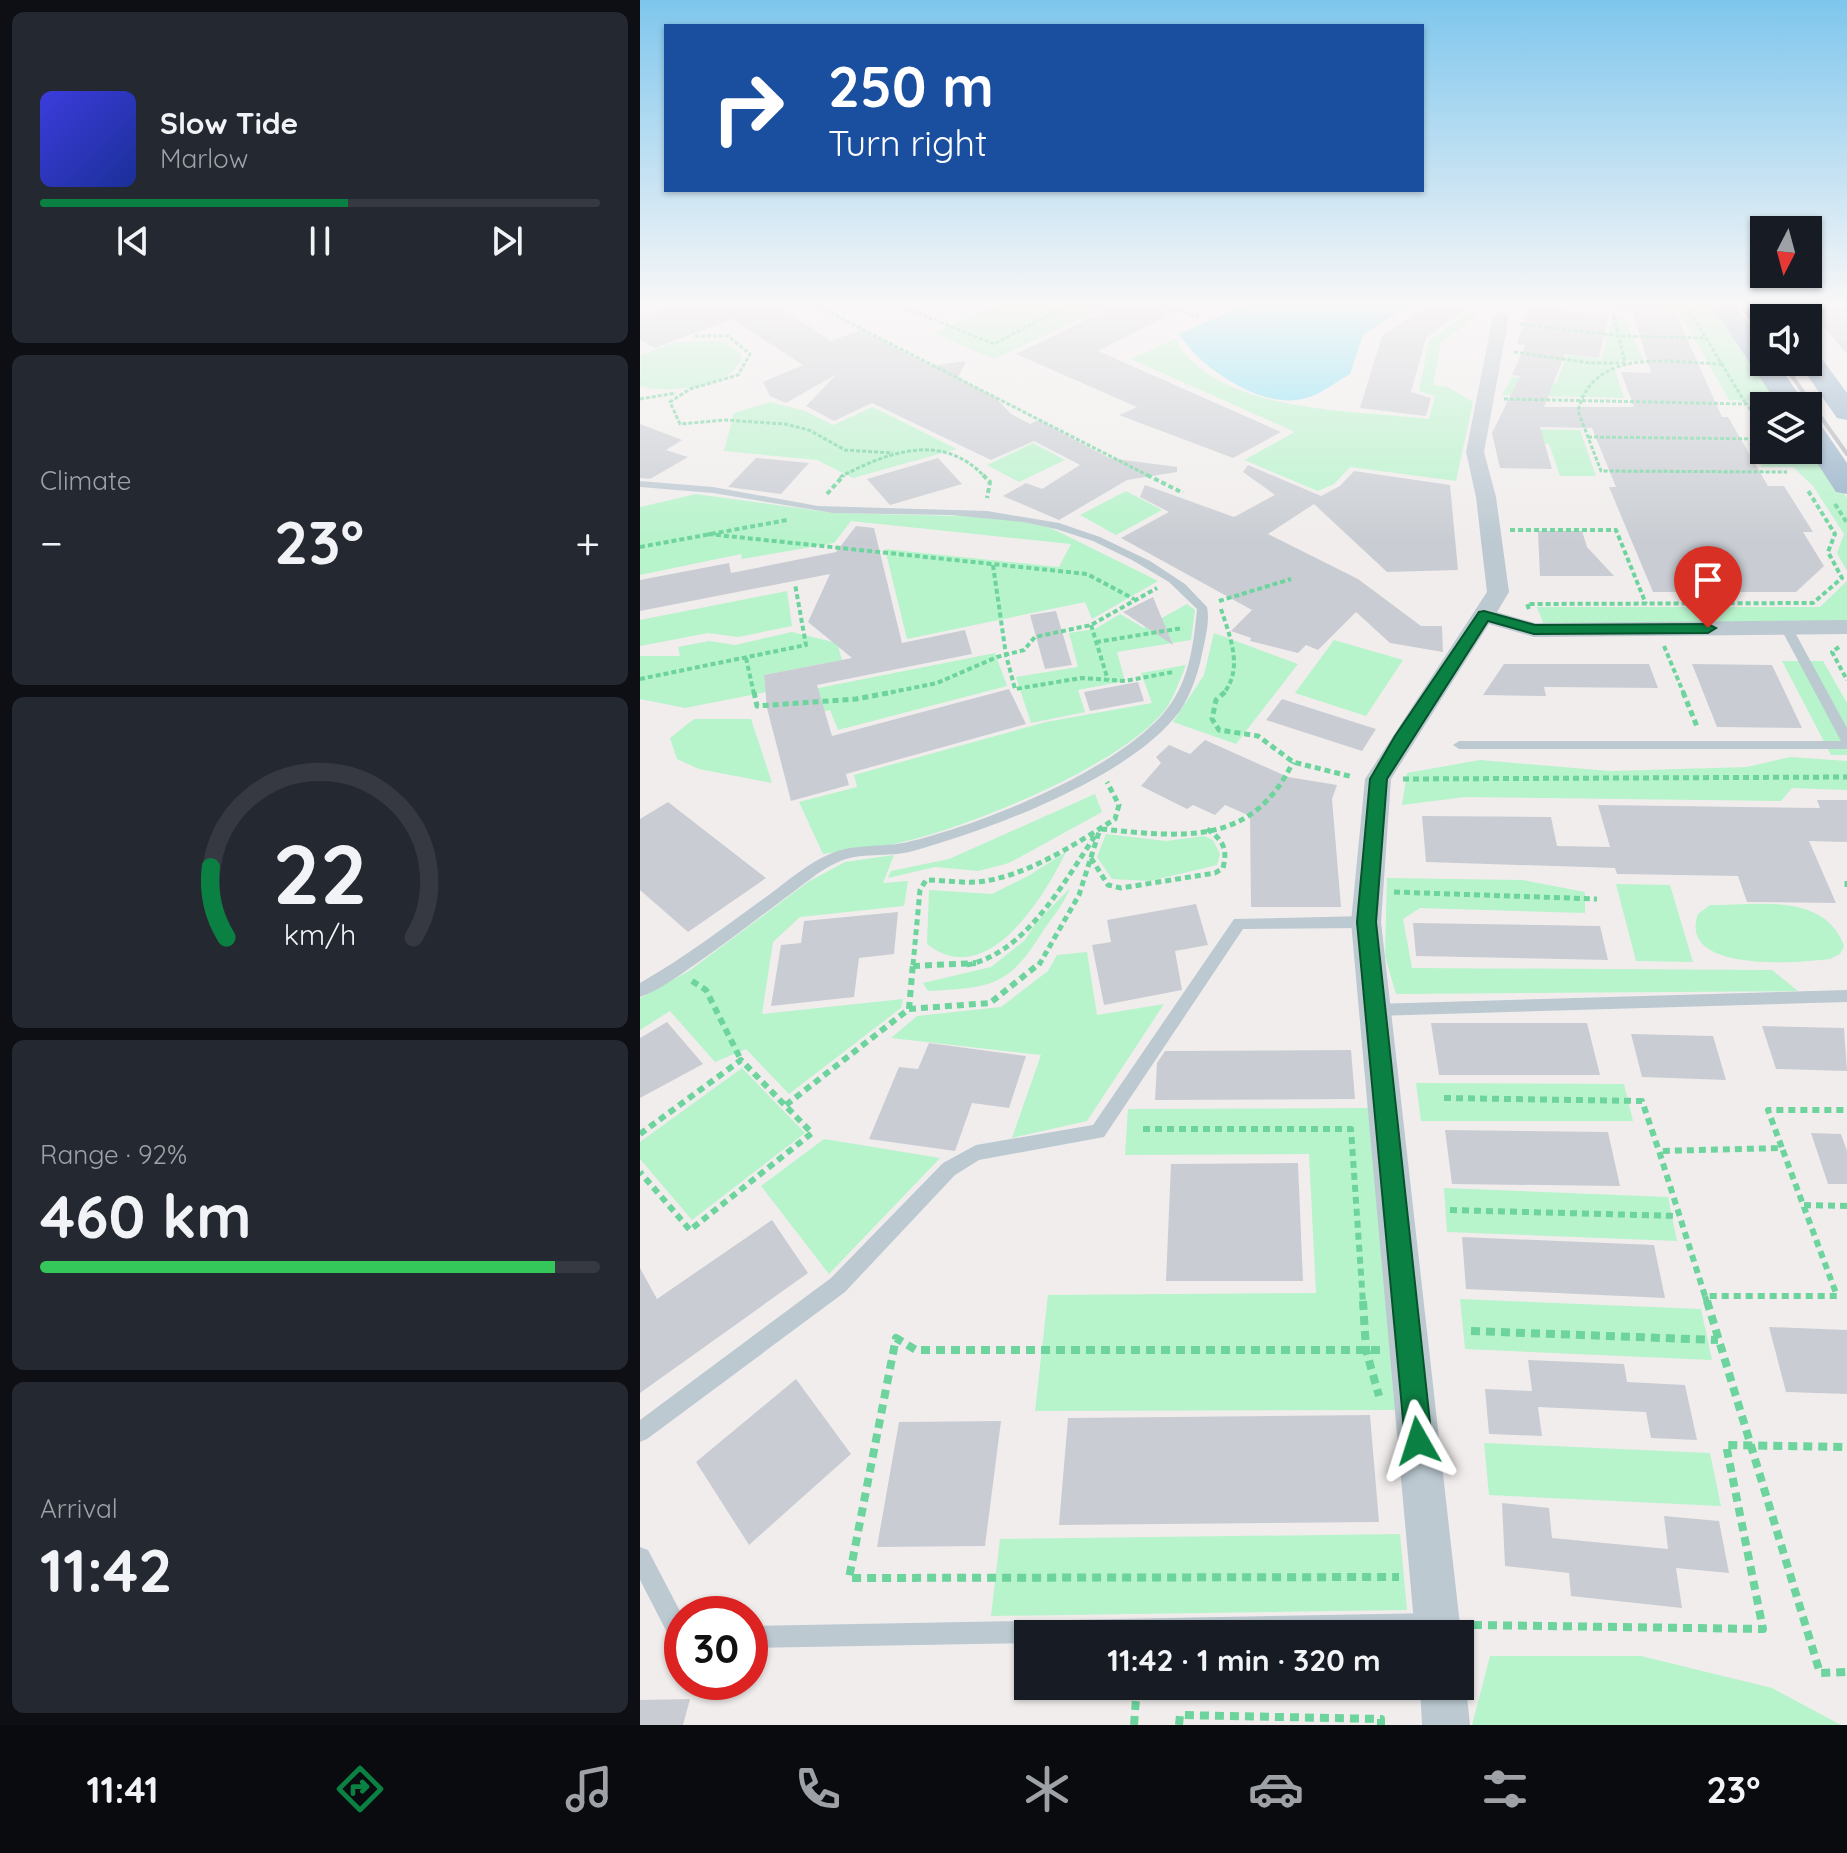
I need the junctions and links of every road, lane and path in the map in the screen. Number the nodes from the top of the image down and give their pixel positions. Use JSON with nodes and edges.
{"nodes":[{"id":1,"x":717,"y":382,"type":"edge"},
{"id":2,"x":967,"y":382,"type":"edge"},
{"id":3,"x":1490,"y":382,"type":"edge"},
{"id":4,"x":1596,"y":382,"type":"edge"},
{"id":5,"x":1734,"y":382,"type":"edge"},
{"id":6,"x":1826,"y":382,"type":"edge"},
{"id":7,"x":677,"y":393,"type":"junction"},
{"id":8,"x":1485,"y":398,"type":"junction"},
{"id":9,"x":640,"y":399,"type":"edge"},
{"id":10,"x":1579,"y":401,"type":"junction"},
{"id":11,"x":1747,"y":404,"type":"junction"},
{"id":12,"x":1750,"y":409,"type":"edge"},
{"id":13,"x":1847,"y":412,"type":"edge"},
{"id":14,"x":1588,"y":437,"type":"junction"},
{"id":15,"x":1750,"y":439,"type":"edge"},
{"id":16,"x":1822,"y":448,"type":"edge"},
{"id":17,"x":893,"y":453,"type":"junction"},
{"id":18,"x":1787,"y":472,"type":"dead end"},
{"id":19,"x":1846,"y":483,"type":"edge"},
{"id":20,"x":640,"y":484,"type":"edge"},
{"id":21,"x":1807,"y":489,"type":"dead end"},
{"id":22,"x":1183,"y":493,"type":"dead end"},
{"id":23,"x":810,"y":506,"type":"junction"},
{"id":24,"x":989,"y":507,"type":"dead end"},
{"id":25,"x":831,"y":510,"type":"junction"},
{"id":26,"x":1490,"y":530,"type":"junction"},
{"id":27,"x":708,"y":534,"type":"junction"},
{"id":28,"x":640,"y":547,"type":"edge"},
{"id":29,"x":993,"y":564,"type":"junction"},
{"id":30,"x":1291,"y":579,"type":"dead end"},
{"id":31,"x":795,"y":584,"type":"dead end"},
{"id":32,"x":1159,"y":587,"type":"dead end"},
{"id":33,"x":1210,"y":592,"type":"dead end"},
{"id":34,"x":1135,"y":600,"type":"junction"},
{"id":35,"x":1219,"y":601,"type":"junction"},
{"id":36,"x":1646,"y":604,"type":"junction"},
{"id":37,"x":1484,"y":615,"type":"junction"},
{"id":38,"x":1091,"y":625,"type":"junction"},
{"id":39,"x":1786,"y":627,"type":"junction"},
{"id":40,"x":1847,"y":627,"type":"edge"},
{"id":41,"x":1184,"y":628,"type":"dead end"},
{"id":42,"x":1657,"y":629,"type":"junction"},
{"id":43,"x":1534,"y":630,"type":"junction"},
{"id":44,"x":1096,"y":642,"type":"junction"},
{"id":45,"x":1847,"y":642,"type":"edge"},
{"id":46,"x":1006,"y":655,"type":"junction"},
{"id":47,"x":746,"y":658,"type":"junction"},
{"id":48,"x":1178,"y":671,"type":"dead end"},
{"id":49,"x":640,"y":679,"type":"edge"},
{"id":50,"x":1108,"y":680,"type":"junction"},
{"id":51,"x":1847,"y":680,"type":"edge"},
{"id":52,"x":1847,"y":743,"type":"edge"},
{"id":53,"x":1459,"y":745,"type":"dead end"},
{"id":54,"x":1705,"y":745,"type":"junction"},
{"id":55,"x":1293,"y":762,"type":"junction"},
{"id":56,"x":1100,"y":768,"type":"junction"},
{"id":57,"x":1847,"y":777,"type":"edge"},
{"id":58,"x":1368,"y":778,"type":"junction"},
{"id":59,"x":1100,"y":829,"type":"junction"},
{"id":60,"x":1206,"y":829,"type":"junction"},
{"id":61,"x":1091,"y":858,"type":"junction"},
{"id":62,"x":1597,"y":899,"type":"dead end"},
{"id":63,"x":1368,"y":907,"type":"junction"},
{"id":64,"x":913,"y":966,"type":"junction"},
{"id":65,"x":677,"y":971,"type":"junction"},
{"id":66,"x":640,"y":991,"type":"edge"},
{"id":67,"x":1847,"y":996,"type":"edge"},
{"id":68,"x":909,"y":1009,"type":"junction"},
{"id":69,"x":1375,"y":1010,"type":"junction"},
{"id":70,"x":741,"y":1060,"type":"junction"},
{"id":71,"x":1444,"y":1098,"type":"dead end"},
{"id":72,"x":786,"y":1105,"type":"junction"},
{"id":73,"x":1847,"y":1110,"type":"edge"},
{"id":74,"x":1143,"y":1129,"type":"dead end"},
{"id":75,"x":640,"y":1134,"type":"edge"},
{"id":76,"x":1782,"y":1148,"type":"junction"},
{"id":77,"x":1659,"y":1151,"type":"junction"},
{"id":78,"x":642,"y":1177,"type":"edge"},
{"id":79,"x":1804,"y":1205,"type":"junction"},
{"id":80,"x":1847,"y":1206,"type":"edge"},
{"id":81,"x":1450,"y":1210,"type":"dead end"},
{"id":82,"x":1678,"y":1216,"type":"junction"},
{"id":83,"x":1705,"y":1296,"type":"junction"},
{"id":84,"x":1471,"y":1331,"type":"dead end"},
{"id":85,"x":1718,"y":1340,"type":"junction"},
{"id":86,"x":1366,"y":1350,"type":"junction"},
{"id":87,"x":1409,"y":1350,"type":"junction"},
{"id":88,"x":1383,"y":1408,"type":"dead end"},
{"id":89,"x":640,"y":1432,"type":"edge"},
{"id":90,"x":1750,"y":1445,"type":"junction"},
{"id":91,"x":1847,"y":1447,"type":"edge"},
{"id":92,"x":640,"y":1558,"type":"edge"},
{"id":93,"x":1398,"y":1561,"type":"dead end"},
{"id":94,"x":664,"y":1604,"type":"edge"},
{"id":95,"x":1436,"y":1620,"type":"edge"},
{"id":96,"x":1474,"y":1629,"type":"edge"},
{"id":97,"x":1014,"y":1634,"type":"edge"},
{"id":98,"x":768,"y":1637,"type":"edge"},
{"id":99,"x":1847,"y":1672,"type":"edge"},
{"id":100,"x":1136,"y":1700,"type":"edge"},
{"id":101,"x":1444,"y":1700,"type":"edge"},
{"id":102,"x":1134,"y":1725,"type":"edge"},
{"id":103,"x":1179,"y":1725,"type":"edge"},
{"id":104,"x":1381,"y":1725,"type":"edge"},
{"id":105,"x":1446,"y":1725,"type":"edge"}],
"edges":[{"from":1,"to":7,"type":"path"},
{"from":2,"to":22,"type":"path"},
{"from":3,"to":8,"type":"street"},
{"from":4,"to":10,"type":"path"},
{"from":5,"to":11,"type":"path"},
{"from":6,"to":13,"type":"highway"},
{"from":7,"to":9,"type":"path"},
{"from":7,"to":17,"type":"path"},
{"from":8,"to":10,"type":"path"},
{"from":8,"to":26,"type":"street"},
{"from":10,"to":11,"type":"path"},
{"from":10,"to":14,"type":"path"},
{"from":11,"to":12,"type":"path"},
{"from":14,"to":15,"type":"path"},
{"from":14,"to":18,"type":"path"},
{"from":16,"to":19,"type":"highway"},
{"from":17,"to":23,"type":"path"},
{"from":17,"to":24,"type":"path"},
{"from":20,"to":23,"type":"lane"},
{"from":21,"to":36,"type":"path"},
{"from":23,"to":25,"type":"lane"},
{"from":25,"to":27,"type":"path"},
{"from":25,"to":56,"type":"lane"},
{"from":26,"to":36,"type":"path"},
{"from":26,"to":37,"type":"street"},
{"from":27,"to":28,"type":"path"},
{"from":27,"to":29,"type":"path"},
{"from":29,"to":34,"type":"path"},
{"from":29,"to":46,"type":"path"},
{"from":30,"to":35,"type":"path"},
{"from":31,"to":47,"type":"path"},
{"from":32,"to":34,"type":"path"},
{"from":33,"to":35,"type":"path"},
{"from":34,"to":38,"type":"path"},
{"from":35,"to":55,"type":"path"},
{"from":36,"to":43,"type":"path"},
{"from":37,"to":43,"type":"street"},
{"from":37,"to":58,"type":"street"},
{"from":38,"to":44,"type":"path"},
{"from":38,"to":46,"type":"path"},
{"from":39,"to":40,"type":"street"},
{"from":39,"to":42,"type":"street"},
{"from":39,"to":52,"type":"lane"},
{"from":41,"to":44,"type":"path"},
{"from":42,"to":43,"type":"street"},
{"from":42,"to":54,"type":"path"},
{"from":44,"to":50,"type":"path"},
{"from":45,"to":51,"type":"path"},
{"from":46,"to":47,"type":"path"},
{"from":46,"to":50,"type":"path"},
{"from":47,"to":49,"type":"path"},
{"from":48,"to":50,"type":"path"},
{"from":52,"to":54,"type":"lane"},
{"from":53,"to":54,"type":"lane"},
{"from":55,"to":58,"type":"path"},
{"from":55,"to":60,"type":"path"},
{"from":56,"to":59,"type":"path"},
{"from":56,"to":65,"type":"lane"},
{"from":57,"to":58,"type":"path"},
{"from":58,"to":63,"type":"street"},
{"from":59,"to":60,"type":"path"},
{"from":59,"to":61,"type":"path"},
{"from":59,"to":64,"type":"path"},
{"from":59,"to":64,"type":"path"},
{"from":60,"to":61,"type":"path"},
{"from":61,"to":68,"type":"path"},
{"from":62,"to":63,"type":"path"},
{"from":63,"to":69,"type":"street"},
{"from":63,"to":89,"type":"lane"},
{"from":64,"to":68,"type":"path"},
{"from":65,"to":66,"type":"lane"},
{"from":65,"to":70,"type":"path"},
{"from":67,"to":69,"type":"lane"},
{"from":68,"to":72,"type":"path"},
{"from":69,"to":87,"type":"street"},
{"from":70,"to":72,"type":"path"},
{"from":70,"to":75,"type":"path"},
{"from":71,"to":77,"type":"path"},
{"from":72,"to":78,"type":"path"},
{"from":73,"to":76,"type":"path"},
{"from":74,"to":86,"type":"path"},
{"from":76,"to":77,"type":"path"},
{"from":76,"to":79,"type":"path"},
{"from":77,"to":82,"type":"path"},
{"from":79,"to":80,"type":"path"},
{"from":79,"to":83,"type":"path"},
{"from":81,"to":82,"type":"path"},
{"from":82,"to":83,"type":"path"},
{"from":83,"to":85,"type":"path"},
{"from":84,"to":85,"type":"path"},
{"from":85,"to":90,"type":"path"},
{"from":86,"to":87,"type":"path"},
{"from":86,"to":88,"type":"path"},
{"from":86,"to":93,"type":"path"},
{"from":87,"to":95,"type":"street"},
{"from":90,"to":91,"type":"path"},
{"from":90,"to":96,"type":"path"},
{"from":90,"to":99,"type":"path"},
{"from":92,"to":94,"type":"lane"},
{"from":97,"to":98,"type":"lane"},
{"from":100,"to":102,"type":"path"},
{"from":101,"to":105,"type":"street"},
{"from":103,"to":104,"type":"path"}]}
